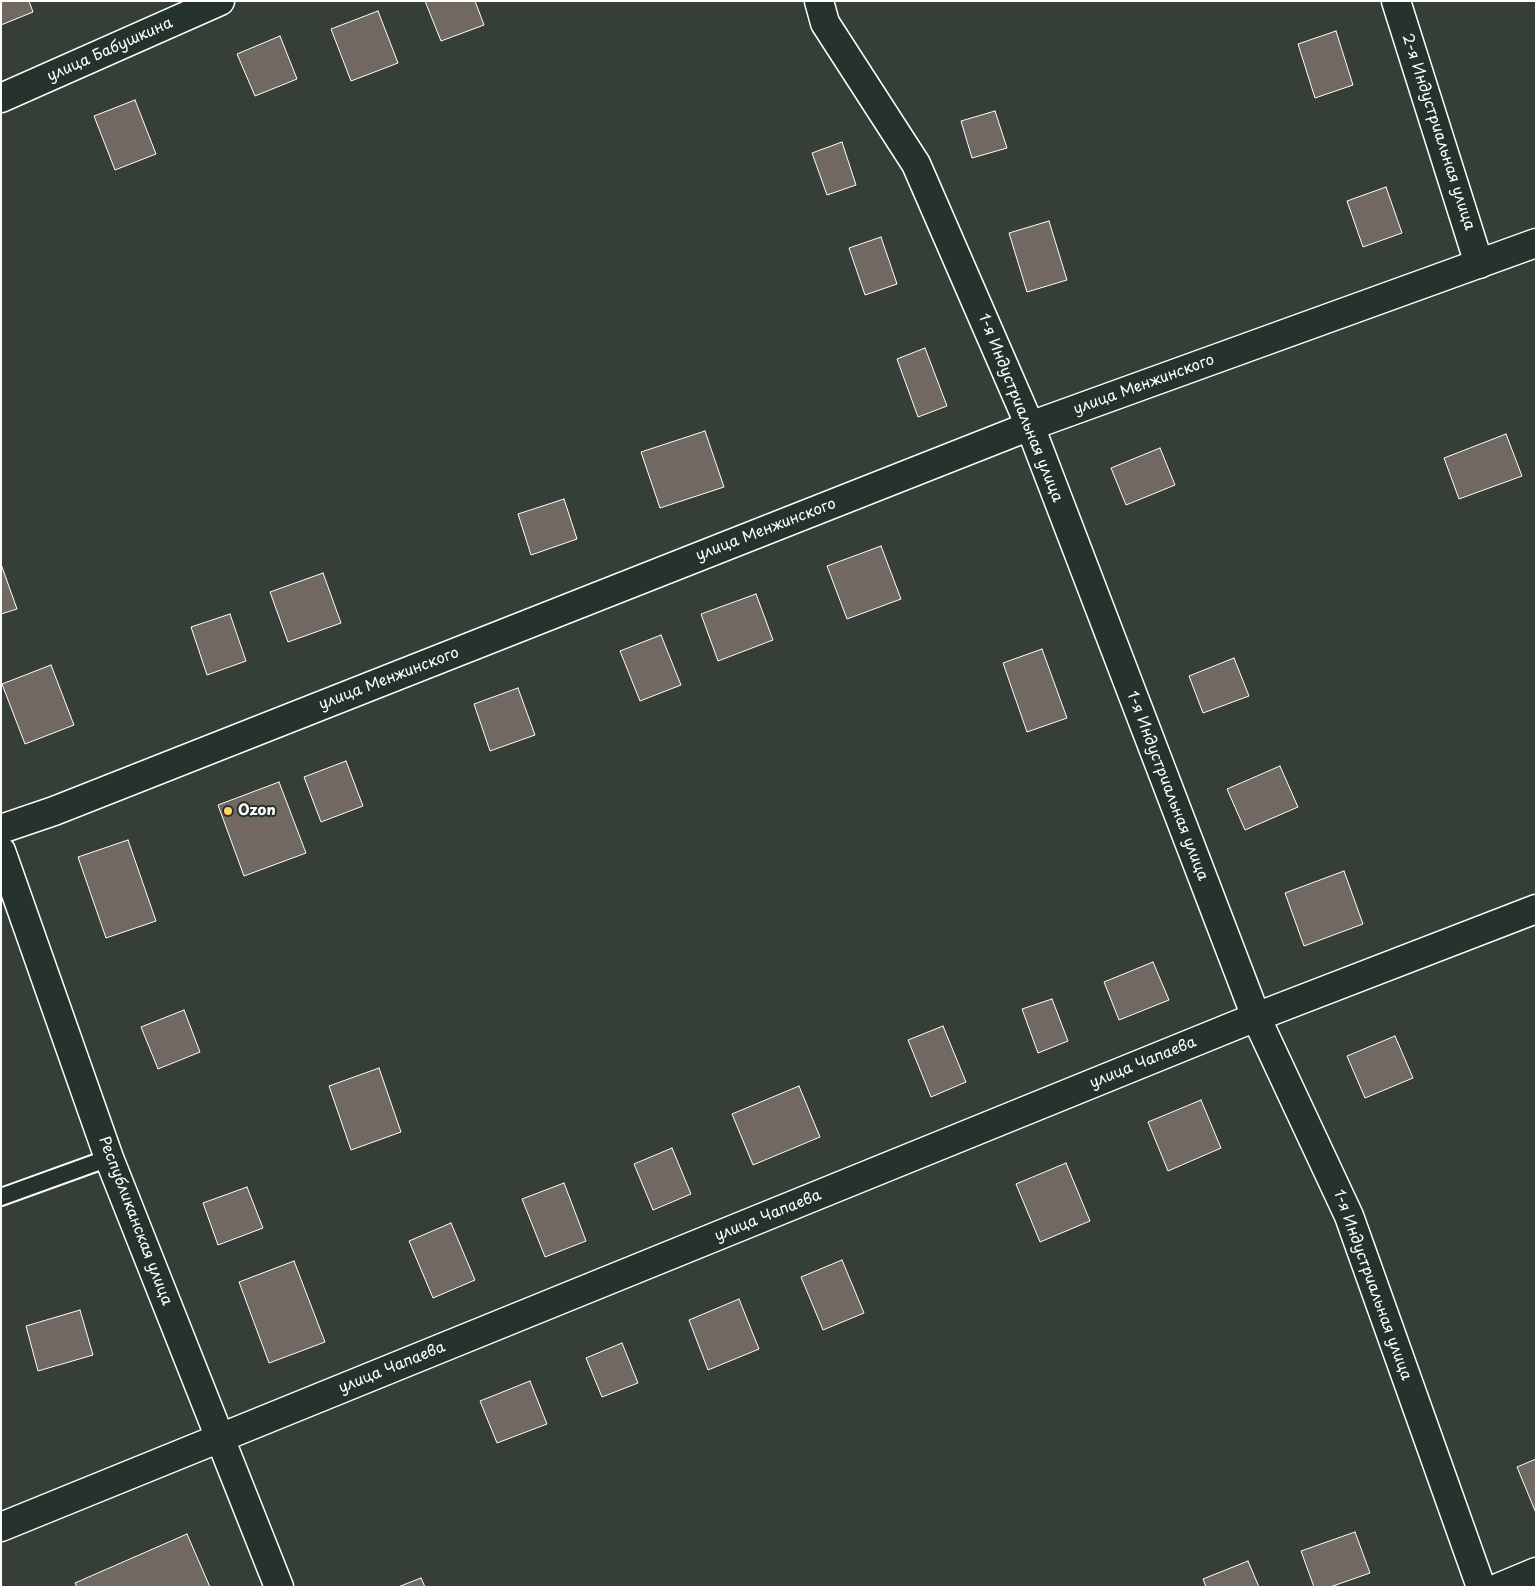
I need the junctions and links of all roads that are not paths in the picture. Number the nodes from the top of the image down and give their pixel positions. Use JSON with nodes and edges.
{"nodes":[{"id":1,"x":220,"y":1,"type":"edge"},
{"id":2,"x":819,"y":1,"type":"edge"},
{"id":3,"x":1396,"y":1,"type":"edge"},
{"id":4,"x":1,"y":98,"type":"edge"},
{"id":5,"x":1536,"y":243,"type":"edge"},
{"id":6,"x":1479,"y":264,"type":"junction"},
{"id":7,"x":1030,"y":426,"type":"junction"},
{"id":8,"x":1,"y":829,"type":"edge"},
{"id":9,"x":1,"y":851,"type":"edge"},
{"id":10,"x":1536,"y":909,"type":"edge"},
{"id":11,"x":1256,"y":1018,"type":"junction"},
{"id":12,"x":109,"y":1158,"type":"junction"},
{"id":13,"x":1,"y":1197,"type":"edge"},
{"id":14,"x":220,"y":1438,"type":"junction"},
{"id":15,"x":1,"y":1527,"type":"edge"},
{"id":16,"x":1536,"y":1572,"type":"edge"},
{"id":17,"x":279,"y":1587,"type":"edge"},
{"id":18,"x":1481,"y":1587,"type":"edge"},
{"id":19,"x":1500,"y":1587,"type":"edge"}],
"edges":[{"from":1,"to":4,"type":"street","name":"улица Бабушкина"},
{"from":2,"to":7,"type":"street","name":"1-я Индустриальная улица"},
{"from":3,"to":6,"type":"street","name":"2-я Индустриальная улица"},
{"from":5,"to":6,"type":"street","name":"улица Менжинского"},
{"from":6,"to":7,"type":"street","name":"улица Менжинского"},
{"from":7,"to":8,"type":"street","name":"улица Менжинского"},
{"from":7,"to":11,"type":"street","name":"1-я Индустриальная улица"},
{"from":9,"to":12,"type":"street","name":"Республиканская улица"},
{"from":10,"to":11,"type":"street","name":"улица Чапаева"},
{"from":11,"to":14,"type":"street","name":"улица Чапаева"},
{"from":11,"to":18,"type":"street","name":"1-я Индустриальная улица"},
{"from":12,"to":13,"type":"lane"},
{"from":12,"to":14,"type":"street","name":"Республиканская улица"},
{"from":14,"to":15,"type":"street","name":"улица Чапаева"},
{"from":14,"to":17,"type":"street","name":"Республиканская улица"},
{"from":16,"to":19,"type":"street"}]}
